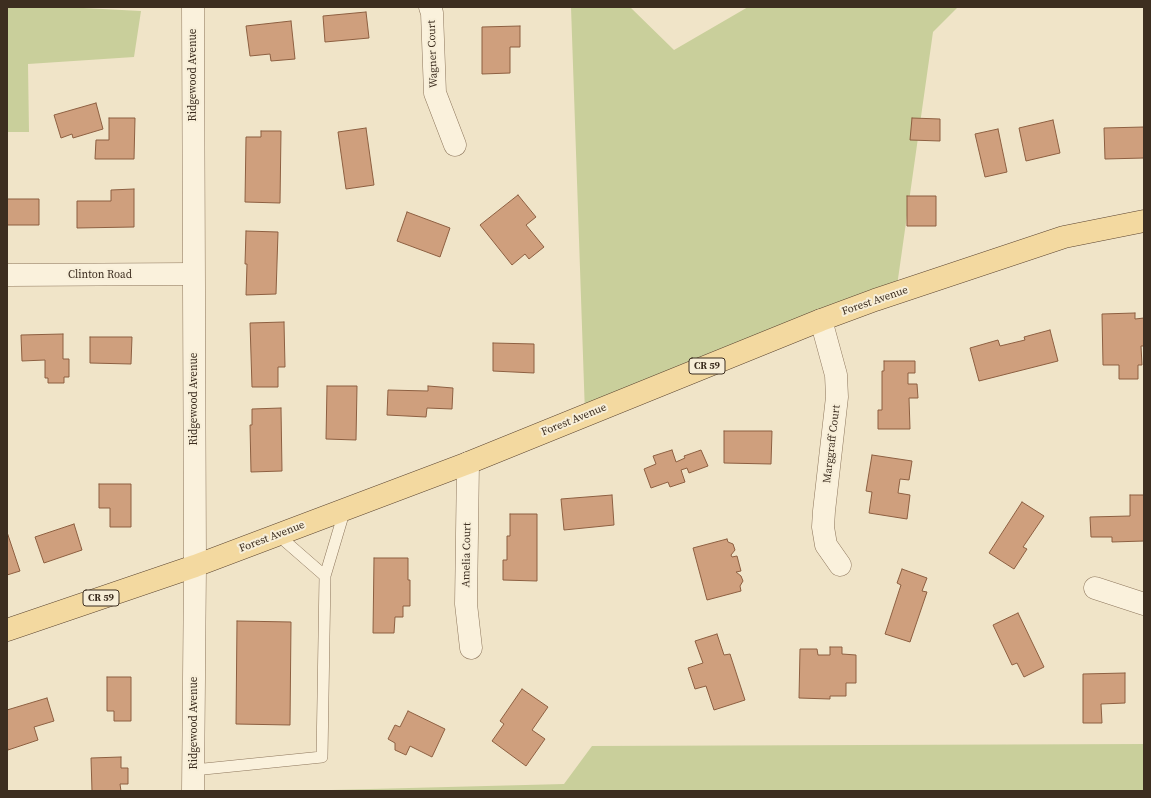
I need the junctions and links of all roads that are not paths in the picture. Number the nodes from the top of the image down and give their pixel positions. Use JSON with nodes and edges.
{"nodes":[{"id":1,"x":193,"y":7,"type":"edge"},
{"id":2,"x":430,"y":7,"type":"edge"},
{"id":3,"x":455,"y":145,"type":"dead end"},
{"id":4,"x":1144,"y":221,"type":"edge"},
{"id":5,"x":193,"y":274,"type":"junction"},
{"id":6,"x":7,"y":275,"type":"edge"},
{"id":7,"x":821,"y":320,"type":"junction"},
{"id":8,"x":468,"y":463,"type":"junction"},
{"id":9,"x":345,"y":510,"type":"junction"},
{"id":10,"x":278,"y":535,"type":"junction"},
{"id":11,"x":840,"y":565,"type":"dead end"},
{"id":12,"x":195,"y":566,"type":"junction"},
{"id":13,"x":325,"y":576,"type":"junction"},
{"id":14,"x":1095,"y":588,"type":"dead end"},
{"id":15,"x":1144,"y":604,"type":"edge"},
{"id":16,"x":7,"y":630,"type":"edge"},
{"id":17,"x":471,"y":648,"type":"dead end"},
{"id":18,"x":194,"y":781,"type":"edge"}],
"edges":[{"from":1,"to":5,"type":"street","name":"Ridgewood Avenue"},
{"from":2,"to":3,"type":"street","name":"Wagner Court"},
{"from":4,"to":7,"type":"main road","name":"Forest Avenue","number":"CR 59"},
{"from":5,"to":6,"type":"street","name":"Clinton Road"},
{"from":5,"to":12,"type":"street","name":"Ridgewood Avenue"},
{"from":7,"to":8,"type":"main road","name":"Forest Avenue","number":"CR 59"},
{"from":7,"to":11,"type":"street","name":"Marggraff Court"},
{"from":8,"to":9,"type":"main road","name":"Forest Avenue","number":"CR 59"},
{"from":8,"to":17,"type":"street","name":"Amelia Court"},
{"from":9,"to":10,"type":"main road","name":"Forest Avenue","number":"CR 59"},
{"from":9,"to":13,"type":"lane"},
{"from":10,"to":12,"type":"main road","name":"Forest Avenue","number":"CR 59"},
{"from":10,"to":13,"type":"lane"},
{"from":12,"to":16,"type":"main road","name":"Forest Avenue","number":"CR 59"},
{"from":12,"to":18,"type":"street","name":"Ridgewood Avenue"},
{"from":13,"to":18,"type":"lane"},
{"from":14,"to":15,"type":"street"}]}
